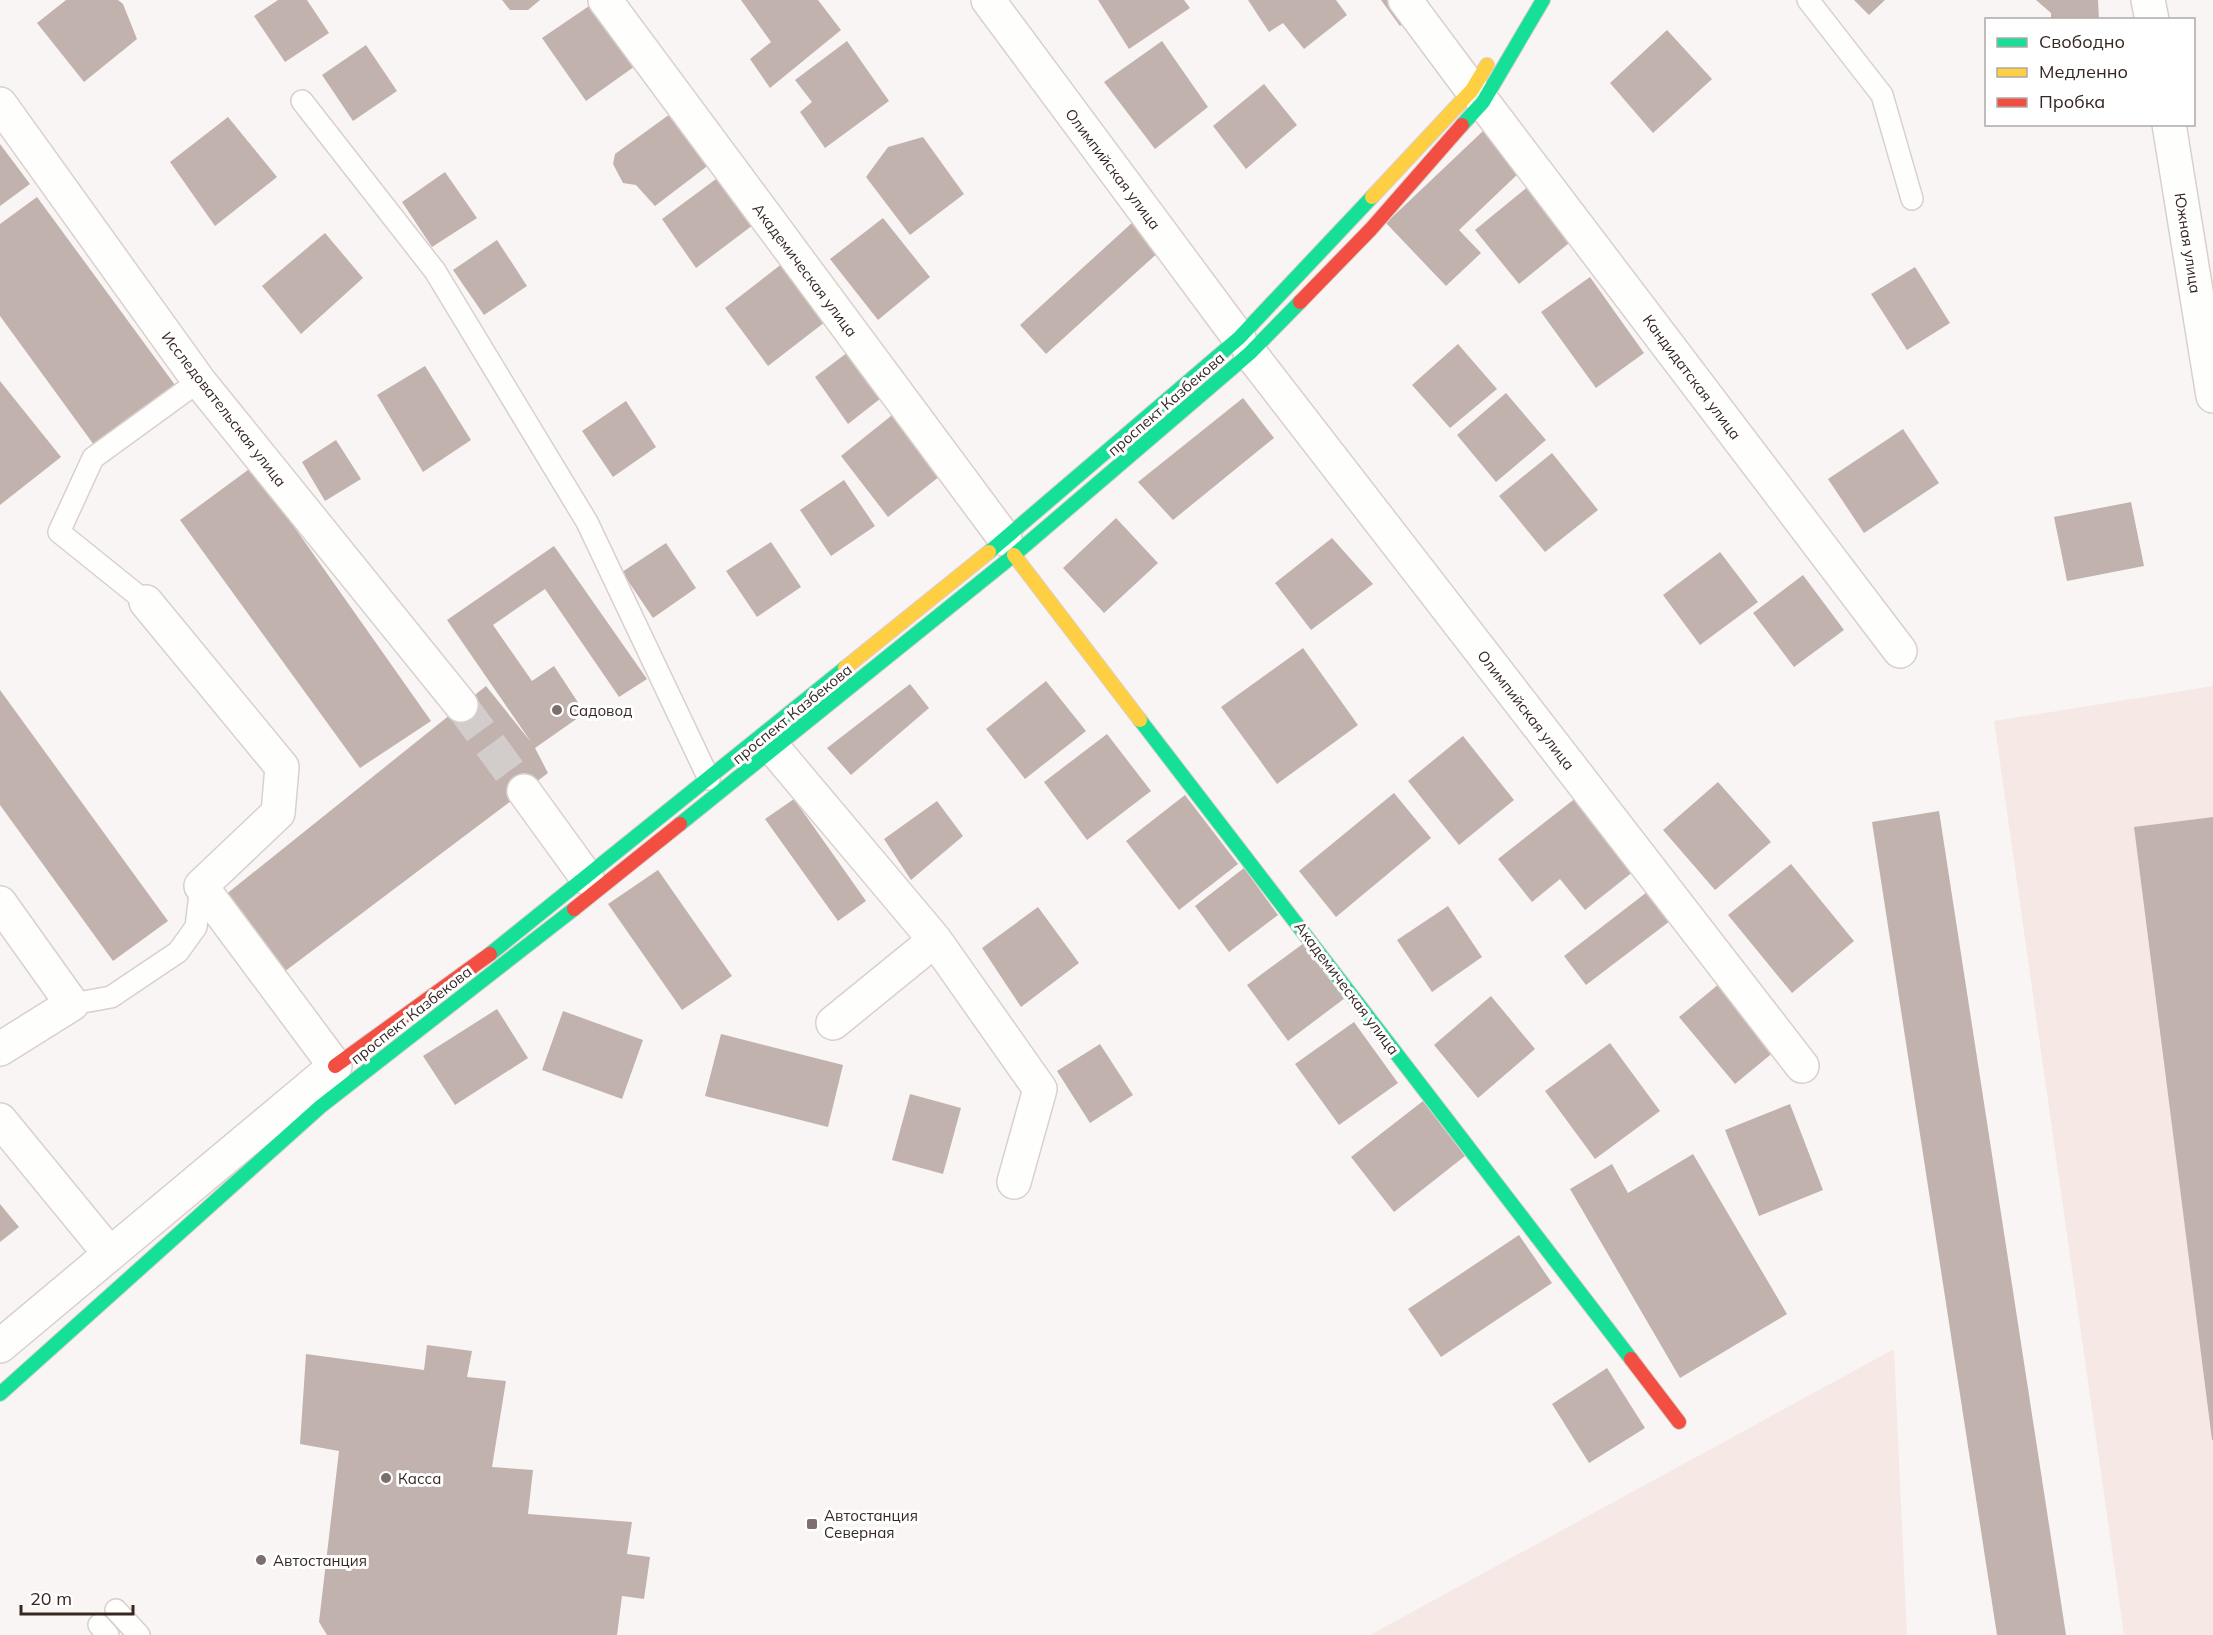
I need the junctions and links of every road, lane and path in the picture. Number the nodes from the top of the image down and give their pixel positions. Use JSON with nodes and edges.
{"nodes":[{"id":1,"x":605,"y":0,"type":"edge"},
{"id":2,"x":988,"y":0,"type":"edge"},
{"id":3,"x":1405,"y":0,"type":"edge"},
{"id":4,"x":1544,"y":0,"type":"edge"},
{"id":5,"x":1808,"y":0,"type":"edge"},
{"id":6,"x":2148,"y":0,"type":"edge"},
{"id":7,"x":2152,"y":18,"type":"edge"},
{"id":8,"x":1495,"y":50,"type":"dead end"},
{"id":9,"x":1477,"y":96,"type":"junction"},
{"id":10,"x":302,"y":101,"type":"dead end"},
{"id":11,"x":0,"y":104,"type":"edge"},
{"id":12,"x":2169,"y":126,"type":"edge"},
{"id":13,"x":1912,"y":199,"type":"dead end"},
{"id":14,"x":1244,"y":345,"type":"junction"},
{"id":15,"x":199,"y":381,"type":"junction"},
{"id":16,"x":2213,"y":396,"type":"edge"},
{"id":17,"x":1010,"y":547,"type":"junction"},
{"id":18,"x":146,"y":602,"type":"joint"},
{"id":19,"x":1900,"y":651,"type":"dead end"},
{"id":20,"x":461,"y":705,"type":"tunnel mouth"},
{"id":21,"x":775,"y":750,"type":"junction"},
{"id":22,"x":709,"y":779,"type":"junction"},
{"id":23,"x":524,"y":791,"type":"tunnel mouth"},
{"id":24,"x":587,"y":878,"type":"junction"},
{"id":25,"x":201,"y":885,"type":"junction"},
{"id":26,"x":0,"y":903,"type":"edge"},
{"id":27,"x":935,"y":940,"type":"junction"},
{"id":28,"x":72,"y":1004,"type":"junction"},
{"id":29,"x":833,"y":1023,"type":"dead end"},
{"id":30,"x":0,"y":1049,"type":"edge"},
{"id":31,"x":335,"y":1066,"type":"junction"},
{"id":32,"x":1802,"y":1066,"type":"dead end"},
{"id":33,"x":0,"y":1120,"type":"edge"},
{"id":34,"x":1014,"y":1182,"type":"dead end"},
{"id":35,"x":110,"y":1254,"type":"junction"},
{"id":36,"x":0,"y":1346,"type":"edge"},
{"id":37,"x":0,"y":1394,"type":"edge"},
{"id":38,"x":1679,"y":1422,"type":"dead end"},
{"id":39,"x":116,"y":1611,"type":"dead end"},
{"id":40,"x":139,"y":1635,"type":"edge"}],
"edges":[{"from":1,"to":17,"type":"street","name":"Академическая улица"},
{"from":2,"to":14,"type":"street","name":"Олимпийская улица"},
{"from":3,"to":9,"type":"street","name":"Кандидатская улица"},
{"from":4,"to":9,"type":"main road","name":"проспект Казбекова"},
{"from":5,"to":13,"type":"lane"},
{"from":6,"to":7,"type":"street"},
{"from":8,"to":9,"type":"main road"},
{"from":9,"to":14,"type":"main road"},
{"from":9,"to":14,"type":"main road","name":"проспект Казбекова"},
{"from":9,"to":19,"type":"street","name":"Кандидатская улица"},
{"from":10,"to":22,"type":"lane"},
{"from":11,"to":15,"type":"street","name":"Исследовательская улица"},
{"from":12,"to":16,"type":"street","name":"Южная улица"},
{"from":14,"to":17,"type":"main road","name":"проспект Казбекова"},
{"from":14,"to":17,"type":"main road"},
{"from":14,"to":32,"type":"street","name":"Олимпийская улица"},
{"from":15,"to":18,"type":"lane"},
{"from":15,"to":20,"type":"street","name":"Исследовательская улица"},
{"from":17,"to":21,"type":"main road","name":"проспект Казбекова"},
{"from":17,"to":22,"type":"main road"},
{"from":17,"to":38,"type":"main road","name":"Академическая улица"},
{"from":18,"to":25,"type":"street"},
{"from":21,"to":27,"type":"street"},
{"from":21,"to":37,"type":"main road","name":"проспект Казбекова"},
{"from":22,"to":24,"type":"main road"},
{"from":23,"to":24,"type":"street"},
{"from":24,"to":31,"type":"main road"},
{"from":25,"to":28,"type":"lane"},
{"from":25,"to":31,"type":"street"},
{"from":26,"to":28,"type":"street"},
{"from":27,"to":29,"type":"street"},
{"from":27,"to":34,"type":"street"},
{"from":28,"to":30,"type":"street"},
{"from":31,"to":35,"type":"street"},
{"from":33,"to":35,"type":"street"},
{"from":35,"to":36,"type":"street"},
{"from":39,"to":40,"type":"lane"}]}
